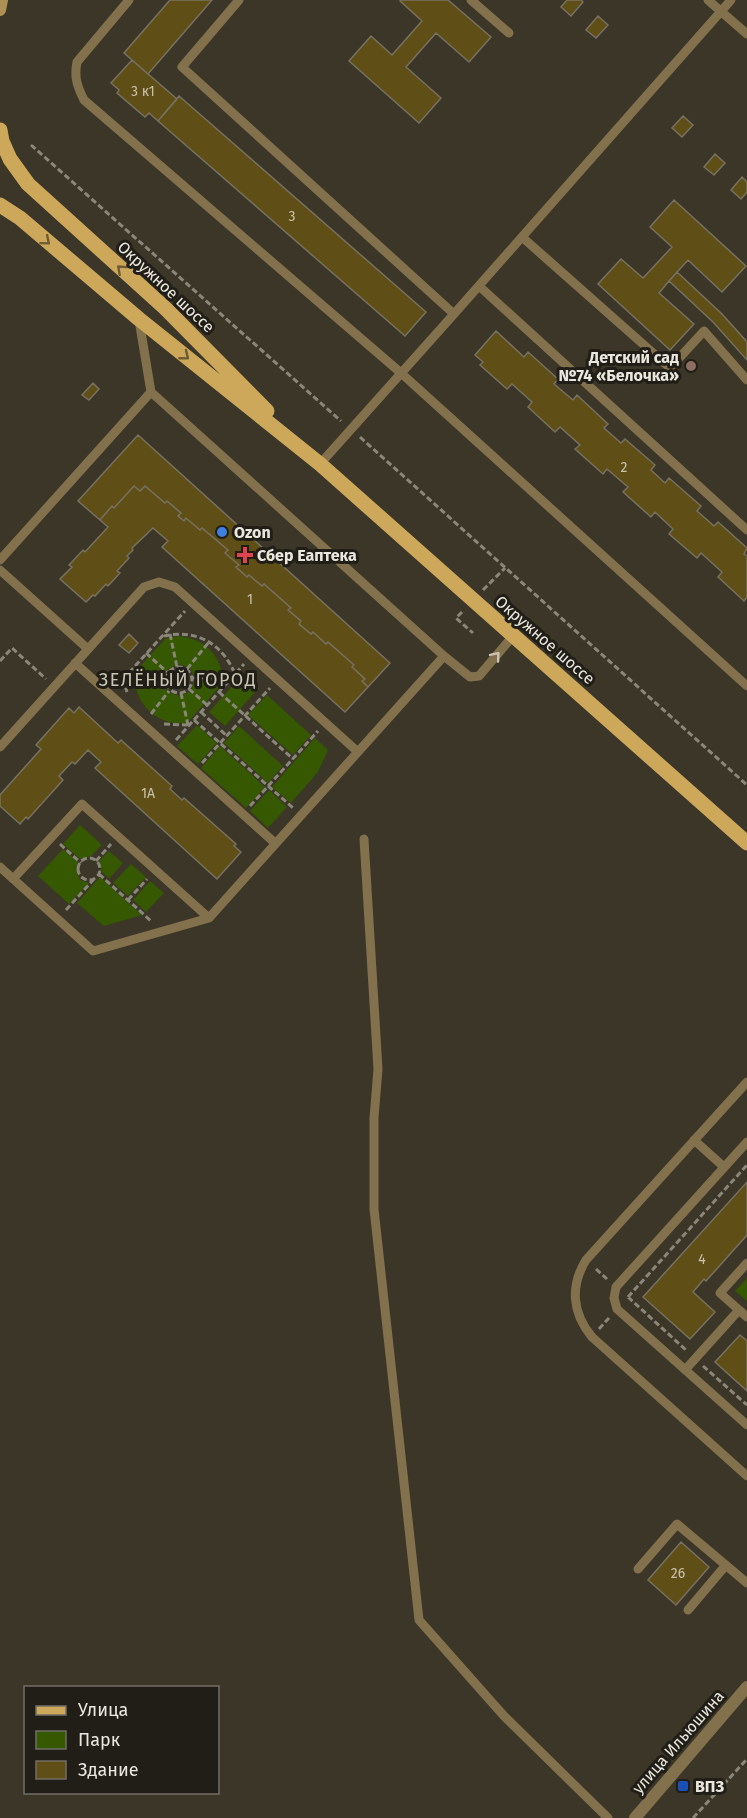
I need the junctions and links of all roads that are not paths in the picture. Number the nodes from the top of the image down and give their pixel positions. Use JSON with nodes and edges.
{"nodes":[{"id":1,"x":2,"y":0,"type":"edge"},
{"id":2,"x":129,"y":0,"type":"edge"},
{"id":3,"x":239,"y":0,"type":"edge"},
{"id":4,"x":471,"y":0,"type":"edge"},
{"id":5,"x":708,"y":0,"type":"edge"},
{"id":6,"x":731,"y":0,"type":"edge"},
{"id":7,"x":0,"y":10,"type":"edge"},
{"id":8,"x":721,"y":12,"type":"junction"},
{"id":9,"x":509,"y":33,"type":"dead end"},
{"id":10,"x":747,"y":34,"type":"edge"},
{"id":11,"x":0,"y":130,"type":"edge"},
{"id":12,"x":0,"y":205,"type":"edge"},
{"id":13,"x":522,"y":237,"type":"junction"},
{"id":14,"x":479,"y":286,"type":"junction"},
{"id":15,"x":454,"y":314,"type":"junction"},
{"id":16,"x":139,"y":319,"type":"junction"},
{"id":17,"x":401,"y":373,"type":"junction"},
{"id":18,"x":747,"y":380,"type":"edge"},
{"id":19,"x":151,"y":392,"type":"junction"},
{"id":20,"x":320,"y":464,"type":"junction"},
{"id":21,"x":747,"y":530,"type":"edge"},
{"id":22,"x":0,"y":560,"type":"edge"},
{"id":23,"x":0,"y":570,"type":"edge"},
{"id":24,"x":513,"y":636,"type":"junction"},
{"id":25,"x":88,"y":649,"type":"junction"},
{"id":26,"x":444,"y":656,"type":"junction"},
{"id":27,"x":75,"y":663,"type":"junction"},
{"id":28,"x":747,"y":686,"type":"edge"},
{"id":29,"x":0,"y":747,"type":"edge"},
{"id":30,"x":358,"y":752,"type":"junction"},
{"id":31,"x":364,"y":839,"type":"dead end"},
{"id":32,"x":275,"y":843,"type":"junction"},
{"id":33,"x":747,"y":843,"type":"edge"},
{"id":34,"x":0,"y":867,"type":"edge"},
{"id":35,"x":14,"y":879,"type":"junction"},
{"id":36,"x":208,"y":918,"type":"junction"},
{"id":37,"x":747,"y":1082,"type":"edge"},
{"id":38,"x":694,"y":1140,"type":"junction"},
{"id":39,"x":747,"y":1142,"type":"edge"},
{"id":40,"x":724,"y":1167,"type":"junction"},
{"id":41,"x":747,"y":1263,"type":"edge"},
{"id":42,"x":739,"y":1310,"type":"junction"},
{"id":43,"x":747,"y":1317,"type":"edge"},
{"id":44,"x":685,"y":1370,"type":"junction"},
{"id":45,"x":747,"y":1425,"type":"edge"},
{"id":46,"x":747,"y":1476,"type":"edge"},
{"id":47,"x":726,"y":1565,"type":"junction"},
{"id":48,"x":638,"y":1569,"type":"dead end"},
{"id":49,"x":747,"y":1583,"type":"edge"},
{"id":50,"x":688,"y":1610,"type":"dead end"},
{"id":51,"x":747,"y":1687,"type":"edge"},
{"id":52,"x":608,"y":1818,"type":"edge"},
{"id":53,"x":635,"y":1818,"type":"edge"}],
"edges":[{"from":1,"to":7,"type":"main road"},
{"from":2,"to":17,"type":"lane"},
{"from":3,"to":15,"type":"lane"},
{"from":4,"to":9,"type":"lane"},
{"from":5,"to":8,"type":"lane"},
{"from":6,"to":8,"type":"lane"},
{"from":8,"to":10,"type":"lane"},
{"from":8,"to":13,"type":"lane"},
{"from":20,"to":11,"type":"main road","name":"Окружное шоссе","one_way":true},
{"from":12,"to":16,"type":"main road","name":"Окружное шоссе","one_way":true},
{"from":13,"to":14,"type":"lane"},
{"from":13,"to":18,"type":"lane"},
{"from":14,"to":15,"type":"lane"},
{"from":14,"to":21,"type":"lane"},
{"from":15,"to":17,"type":"lane"},
{"from":16,"to":19,"type":"lane"},
{"from":16,"to":20,"type":"main road","name":"Окружное шоссе","one_way":true},
{"from":17,"to":20,"type":"lane"},
{"from":17,"to":28,"type":"lane"},
{"from":19,"to":22,"type":"lane"},
{"from":19,"to":26,"type":"lane"},
{"from":20,"to":24,"type":"main road","name":"Окружное шоссе"},
{"from":23,"to":25,"type":"lane"},
{"from":26,"to":24,"type":"lane","one_way":true},
{"from":24,"to":33,"type":"main road","name":"Окружное шоссе"},
{"from":25,"to":27,"type":"lane"},
{"from":25,"to":30,"type":"lane"},
{"from":26,"to":30,"type":"lane"},
{"from":27,"to":29,"type":"lane"},
{"from":27,"to":32,"type":"lane"},
{"from":30,"to":32,"type":"lane"},
{"from":31,"to":52,"type":"lane"},
{"from":32,"to":36,"type":"lane"},
{"from":34,"to":35,"type":"lane"},
{"from":35,"to":36,"type":"lane"},
{"from":35,"to":36,"type":"lane"},
{"from":37,"to":38,"type":"lane"},
{"from":38,"to":40,"type":"lane"},
{"from":38,"to":46,"type":"lane"},
{"from":39,"to":40,"type":"lane"},
{"from":40,"to":44,"type":"lane"},
{"from":41,"to":42,"type":"lane"},
{"from":42,"to":43,"type":"lane"},
{"from":42,"to":44,"type":"lane"},
{"from":44,"to":45,"type":"lane"},
{"from":47,"to":48,"type":"lane"},
{"from":47,"to":49,"type":"lane"},
{"from":47,"to":50,"type":"lane"},
{"from":51,"to":53,"type":"street","name":"улица Ильюшина"}]}
